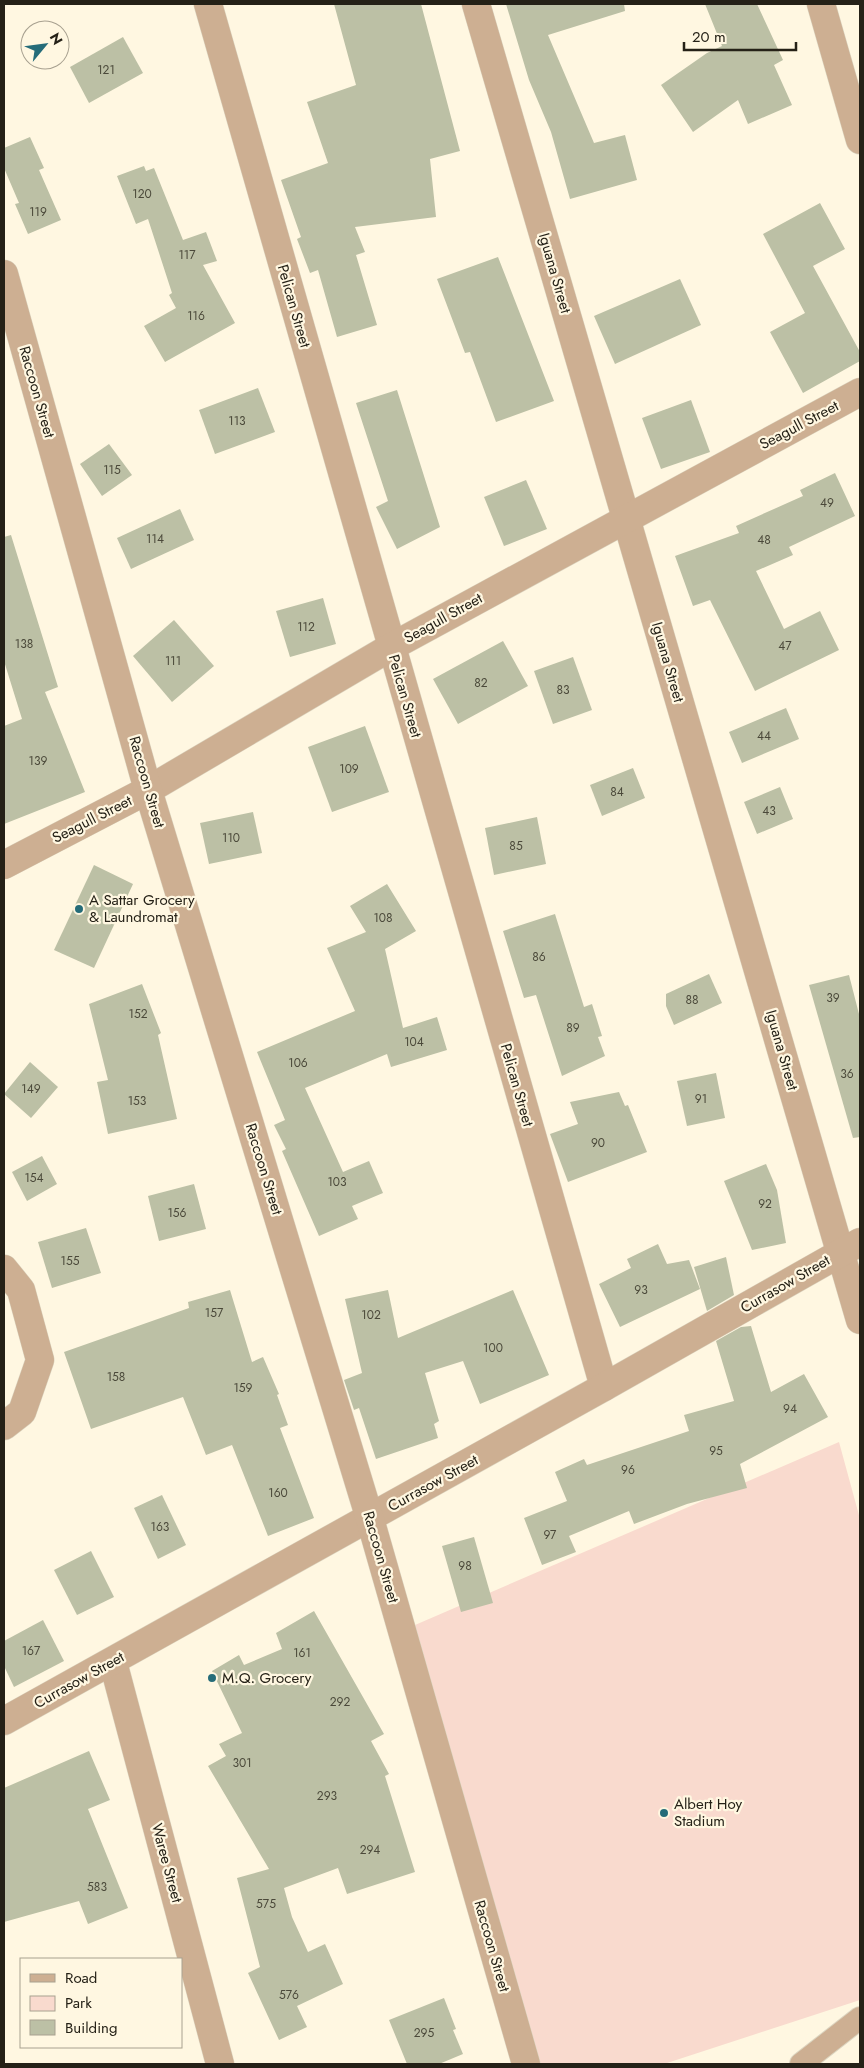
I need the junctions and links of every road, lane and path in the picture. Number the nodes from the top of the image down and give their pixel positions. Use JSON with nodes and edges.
{"nodes":[{"id":1,"x":208,"y":4,"type":"edge"},
{"id":2,"x":476,"y":4,"type":"edge"},
{"id":3,"x":821,"y":4,"type":"edge"},
{"id":4,"x":860,"y":140,"type":"edge"},
{"id":5,"x":4,"y":274,"type":"edge"},
{"id":6,"x":860,"y":392,"type":"edge"},
{"id":7,"x":626,"y":518,"type":"junction"},
{"id":8,"x":391,"y":647,"type":"junction"},
{"id":9,"x":148,"y":790,"type":"junction"},
{"id":10,"x":4,"y":865,"type":"edge"},
{"id":11,"x":850,"y":1247,"type":"edge"},
{"id":12,"x":4,"y":1269,"type":"edge"},
{"id":13,"x":860,"y":1320,"type":"edge"},
{"id":14,"x":604,"y":1387,"type":"junction"},
{"id":15,"x":4,"y":1426,"type":"edge"},
{"id":16,"x":370,"y":1519,"type":"junction"},
{"id":17,"x":113,"y":1662,"type":"junction"},
{"id":18,"x":4,"y":1721,"type":"edge"},
{"id":19,"x":860,"y":2018,"type":"edge"},
{"id":20,"x":220,"y":2064,"type":"edge"},
{"id":21,"x":526,"y":2064,"type":"edge"},
{"id":22,"x":801,"y":2064,"type":"edge"}],
"edges":[{"from":1,"to":8,"type":"street","name":"Pelican Street"},
{"from":2,"to":7,"type":"street","name":"Iguana Street"},
{"from":3,"to":4,"type":"street"},
{"from":5,"to":9,"type":"street","name":"Raccoon Street"},
{"from":6,"to":7,"type":"street","name":"Seagull Street"},
{"from":7,"to":8,"type":"street","name":"Seagull Street"},
{"from":7,"to":11,"type":"street","name":"Iguana Street"},
{"from":8,"to":9,"type":"street","name":"Seagull Street"},
{"from":8,"to":14,"type":"street","name":"Pelican Street"},
{"from":9,"to":10,"type":"street","name":"Seagull Street"},
{"from":9,"to":16,"type":"street","name":"Raccoon Street"},
{"from":11,"to":13,"type":"street","name":"Iguana Street"},
{"from":11,"to":14,"type":"street","name":"Currasow Street"},
{"from":12,"to":15,"type":"street"},
{"from":14,"to":16,"type":"street","name":"Currasow Street"},
{"from":16,"to":17,"type":"street","name":"Currasow Street"},
{"from":16,"to":21,"type":"street","name":"Raccoon Street"},
{"from":17,"to":18,"type":"street","name":"Currasow Street"},
{"from":17,"to":20,"type":"street","name":"Waree Street"},
{"from":19,"to":22,"type":"lane"}]}
